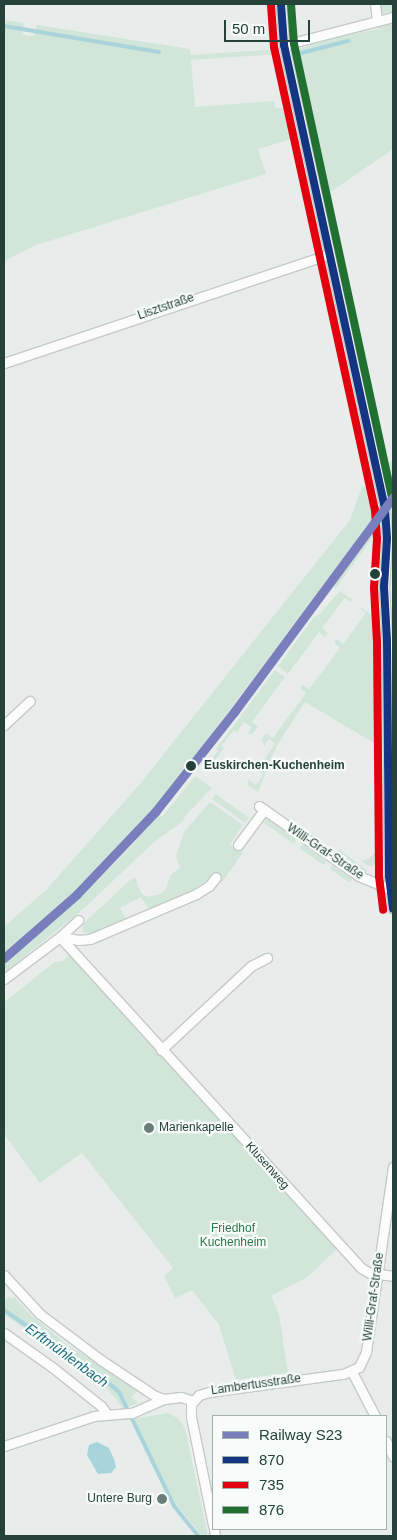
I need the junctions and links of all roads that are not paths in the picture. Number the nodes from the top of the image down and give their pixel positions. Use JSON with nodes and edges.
{"nodes":[{"id":1,"x":281,"y":4,"type":"edge"},
{"id":2,"x":375,"y":4,"type":"edge"},
{"id":3,"x":393,"y":17,"type":"edge"},
{"id":4,"x":377,"y":21,"type":"junction"},
{"id":5,"x":284,"y":46,"type":"junction"},
{"id":6,"x":329,"y":254,"type":"junction"},
{"id":7,"x":4,"y":363,"type":"edge"},
{"id":8,"x":390,"y":525,"type":"edge"},
{"id":9,"x":30,"y":701,"type":"dead end"},
{"id":10,"x":4,"y":725,"type":"edge"},
{"id":11,"x":238,"y":845,"type":"dead end"},
{"id":12,"x":216,"y":877,"type":"dead end"},
{"id":13,"x":389,"y":889,"type":"junction"},
{"id":14,"x":393,"y":910,"type":"edge"},
{"id":15,"x":78,"y":920,"type":"dead end"},
{"id":16,"x":60,"y":937,"type":"junction"},
{"id":17,"x":267,"y":958,"type":"dead end"},
{"id":18,"x":4,"y":979,"type":"edge"},
{"id":19,"x":161,"y":1050,"type":"junction"},
{"id":20,"x":393,"y":1167,"type":"edge"},
{"id":21,"x":377,"y":1274,"type":"junction"},
{"id":22,"x":4,"y":1276,"type":"edge"},
{"id":23,"x":393,"y":1276,"type":"edge"},
{"id":24,"x":4,"y":1333,"type":"edge"},
{"id":25,"x":352,"y":1372,"type":"junction"},
{"id":26,"x":164,"y":1400,"type":"junction"},
{"id":27,"x":193,"y":1401,"type":"junction"},
{"id":28,"x":108,"y":1414,"type":"junction"},
{"id":29,"x":374,"y":1415,"type":"edge"},
{"id":30,"x":387,"y":1442,"type":"edge"},
{"id":31,"x":4,"y":1446,"type":"edge"},
{"id":32,"x":393,"y":1457,"type":"edge"},
{"id":33,"x":212,"y":1517,"type":"edge"}],
"edges":[{"from":1,"to":5,"type":"street"},
{"from":2,"to":4,"type":"street"},
{"from":3,"to":4,"type":"street"},
{"from":4,"to":5,"type":"street"},
{"from":5,"to":6,"type":"street"},
{"from":6,"to":7,"type":"street","name":"Lisztstraße"},
{"from":6,"to":8,"type":"street"},
{"from":8,"to":13,"type":"street"},
{"from":9,"to":10,"type":"street"},
{"from":11,"to":13,"type":"street","name":"Willi-Graf-Straße"},
{"from":12,"to":16,"type":"street"},
{"from":13,"to":14,"type":"street"},
{"from":15,"to":16,"type":"street"},
{"from":16,"to":18,"type":"street"},
{"from":16,"to":19,"type":"street","name":"Klusenweg"},
{"from":17,"to":19,"type":"street"},
{"from":19,"to":21,"type":"street","name":"Klusenweg"},
{"from":20,"to":21,"type":"street","name":"Willi-Graf-Straße"},
{"from":21,"to":23,"type":"street"},
{"from":21,"to":25,"type":"street","name":"Willi-Graf-Straße"},
{"from":22,"to":26,"type":"street"},
{"from":24,"to":28,"type":"street"},
{"from":25,"to":27,"type":"street","name":"Lambertusstraße"},
{"from":25,"to":29,"type":"street"},
{"from":26,"to":27,"type":"street","name":"Lambertusstraße"},
{"from":26,"to":28,"type":"street","name":"Lambertusstraße"},
{"from":27,"to":33,"type":"street"},
{"from":28,"to":31,"type":"street","name":"Lambertusstraße"},
{"from":30,"to":32,"type":"street"}]}
